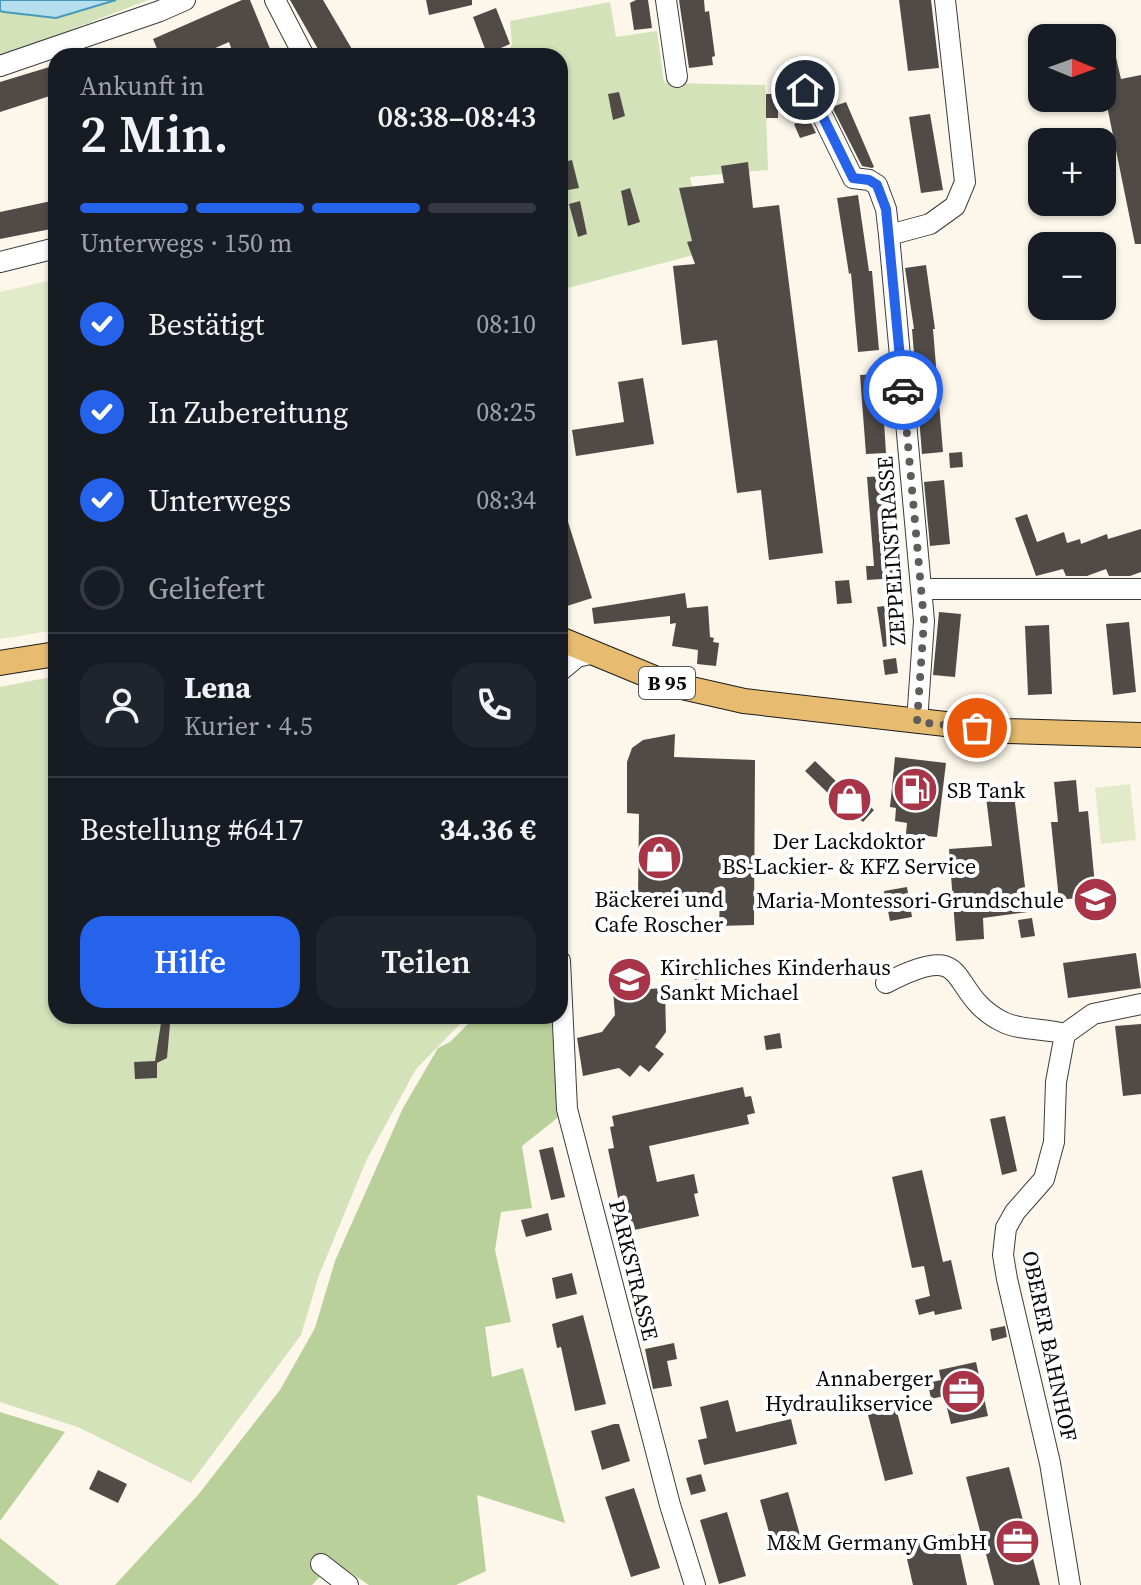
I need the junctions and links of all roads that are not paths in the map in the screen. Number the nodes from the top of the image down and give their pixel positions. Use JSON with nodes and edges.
{"nodes":[{"id":1,"x":185,"y":0,"type":"edge"},
{"id":2,"x":275,"y":0,"type":"edge"},
{"id":3,"x":666,"y":0,"type":"edge"},
{"id":4,"x":945,"y":0,"type":"edge"},
{"id":5,"x":52,"y":48,"type":"edge"},
{"id":6,"x":300,"y":48,"type":"edge"},
{"id":7,"x":48,"y":50,"type":"edge"},
{"id":8,"x":0,"y":66,"type":"edge"},
{"id":9,"x":677,"y":77,"type":"dead end"},
{"id":10,"x":805,"y":90,"type":"dead end"},
{"id":11,"x":889,"y":235,"type":"junction"},
{"id":12,"x":48,"y":250,"type":"edge"},
{"id":13,"x":0,"y":262,"type":"edge"},
{"id":14,"x":922,"y":589,"type":"junction"},
{"id":15,"x":1141,"y":589,"type":"edge"},
{"id":16,"x":568,"y":642,"type":"edge"},
{"id":17,"x":594,"y":653,"type":"junction"},
{"id":18,"x":48,"y":655,"type":"edge"},
{"id":19,"x":0,"y":663,"type":"edge"},
{"id":20,"x":568,"y":664,"type":"edge"},
{"id":21,"x":917,"y":722,"type":"junction"},
{"id":22,"x":1141,"y":735,"type":"edge"},
{"id":23,"x":886,"y":983,"type":"dead end"},
{"id":24,"x":1141,"y":1004,"type":"edge"},
{"id":25,"x":563,"y":1024,"type":"edge"},
{"id":26,"x":1065,"y":1034,"type":"junction"},
{"id":27,"x":321,"y":1564,"type":"dead end"},
{"id":28,"x":348,"y":1585,"type":"edge"},
{"id":29,"x":695,"y":1585,"type":"edge"},
{"id":30,"x":1070,"y":1585,"type":"edge"}],
"edges":[{"from":1,"to":5,"type":"street"},
{"from":2,"to":6,"type":"street"},
{"from":3,"to":9,"type":"street"},
{"from":4,"to":11,"type":"street"},
{"from":7,"to":8,"type":"street"},
{"from":10,"to":11,"type":"street","name":"ZEPPELINSTRASSE"},
{"from":11,"to":14,"type":"street","name":"ZEPPELINSTRASSE"},
{"from":12,"to":13,"type":"street"},
{"from":14,"to":15,"type":"street"},
{"from":14,"to":21,"type":"street","name":"ZEPPELINSTRASSE"},
{"from":16,"to":17,"type":"main road","number":"B 95"},
{"from":17,"to":20,"type":"street"},
{"from":17,"to":21,"type":"main road","number":"B 95"},
{"from":18,"to":19,"type":"main road"},
{"from":21,"to":22,"type":"main road","number":"B 95"},
{"from":23,"to":26,"type":"street"},
{"from":24,"to":26,"type":"street"},
{"from":25,"to":29,"type":"street","name":"PARKSTRASSE"},
{"from":26,"to":30,"type":"street","name":"OBERER BAHNHOF"},
{"from":27,"to":28,"type":"street"}]}
